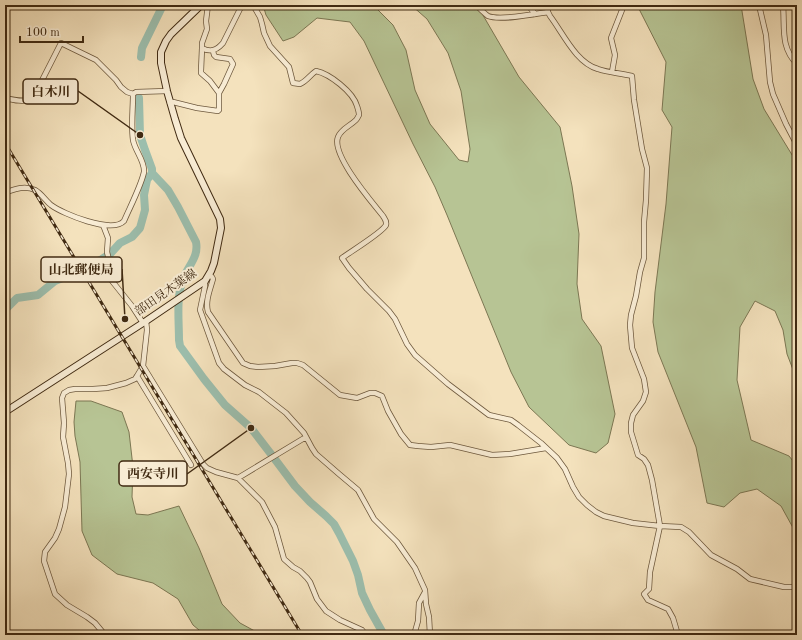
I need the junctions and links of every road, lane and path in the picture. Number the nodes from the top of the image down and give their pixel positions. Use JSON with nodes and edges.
{"nodes":[{"id":1,"x":201,"y":5,"type":"edge"},
{"id":2,"x":208,"y":5,"type":"edge"},
{"id":3,"x":242,"y":5,"type":"edge"},
{"id":4,"x":253,"y":5,"type":"edge"},
{"id":5,"x":476,"y":5,"type":"edge"},
{"id":6,"x":528,"y":5,"type":"edge"},
{"id":7,"x":547,"y":5,"type":"edge"},
{"id":8,"x":624,"y":5,"type":"edge"},
{"id":9,"x":759,"y":5,"type":"edge"},
{"id":10,"x":783,"y":5,"type":"edge"},
{"id":11,"x":548,"y":12,"type":"junction"},
{"id":12,"x":535,"y":14,"type":"junction"},
{"id":13,"x":202,"y":48,"type":"junction"},
{"id":14,"x":213,"y":51,"type":"junction"},
{"id":15,"x":797,"y":64,"type":"edge"},
{"id":16,"x":612,"y":72,"type":"junction"},
{"id":17,"x":167,"y":91,"type":"junction"},
{"id":18,"x":219,"y":92,"type":"junction"},
{"id":19,"x":133,"y":94,"type":"junction"},
{"id":20,"x":5,"y":98,"type":"edge"},
{"id":21,"x":170,"y":103,"type":"junction"},
{"id":22,"x":797,"y":145,"type":"edge"},
{"id":23,"x":5,"y":193,"type":"edge"},
{"id":24,"x":103,"y":225,"type":"junction"},
{"id":25,"x":210,"y":274,"type":"junction"},
{"id":26,"x":205,"y":281,"type":"junction"},
{"id":27,"x":145,"y":322,"type":"junction"},
{"id":28,"x":143,"y":366,"type":"junction"},
{"id":29,"x":138,"y":376,"type":"junction"},
{"id":30,"x":5,"y":412,"type":"edge"},
{"id":31,"x":306,"y":437,"type":"junction"},
{"id":32,"x":546,"y":448,"type":"junction"},
{"id":33,"x":191,"y":465,"type":"dead end"},
{"id":34,"x":238,"y":478,"type":"junction"},
{"id":35,"x":660,"y":526,"type":"junction"},
{"id":36,"x":797,"y":587,"type":"edge"},
{"id":37,"x":425,"y":590,"type":"junction"},
{"id":38,"x":105,"y":635,"type":"edge"},
{"id":39,"x":366,"y":635,"type":"edge"},
{"id":40,"x":414,"y":635,"type":"edge"},
{"id":41,"x":430,"y":635,"type":"edge"},
{"id":42,"x":678,"y":635,"type":"edge"}],
"edges":[{"from":1,"to":17,"type":"main road","name":"部田見木葉線"},
{"from":2,"to":13,"type":"street"},
{"from":3,"to":14,"type":"street"},
{"from":4,"to":32,"type":"street"},
{"from":5,"to":12,"type":"street"},
{"from":6,"to":12,"type":"street"},
{"from":7,"to":11,"type":"street"},
{"from":8,"to":16,"type":"street"},
{"from":9,"to":22,"type":"street"},
{"from":10,"to":15,"type":"street"},
{"from":11,"to":12,"type":"street"},
{"from":11,"to":16,"type":"street"},
{"from":13,"to":14,"type":"street"},
{"from":13,"to":18,"type":"street"},
{"from":14,"to":18,"type":"street"},
{"from":16,"to":35,"type":"street"},
{"from":17,"to":19,"type":"street"},
{"from":17,"to":21,"type":"main road","name":"部田見木葉線"},
{"from":18,"to":21,"type":"street"},
{"from":19,"to":20,"type":"street"},
{"from":19,"to":24,"type":"street"},
{"from":21,"to":25,"type":"main road","name":"部田見木葉線"},
{"from":23,"to":24,"type":"street"},
{"from":24,"to":27,"type":"street"},
{"from":25,"to":26,"type":"main road","name":"部田見木葉線"},
{"from":25,"to":32,"type":"street"},
{"from":26,"to":27,"type":"main road","name":"部田見木葉線"},
{"from":26,"to":31,"type":"street"},
{"from":27,"to":28,"type":"street"},
{"from":27,"to":30,"type":"main road","name":"部田見木葉線"},
{"from":28,"to":29,"type":"street"},
{"from":28,"to":34,"type":"street"},
{"from":29,"to":33,"type":"street"},
{"from":29,"to":38,"type":"street"},
{"from":31,"to":34,"type":"street"},
{"from":31,"to":37,"type":"street"},
{"from":32,"to":35,"type":"street"},
{"from":34,"to":39,"type":"street"},
{"from":35,"to":36,"type":"street"},
{"from":35,"to":42,"type":"street"},
{"from":37,"to":40,"type":"street"},
{"from":37,"to":41,"type":"street"}]}
